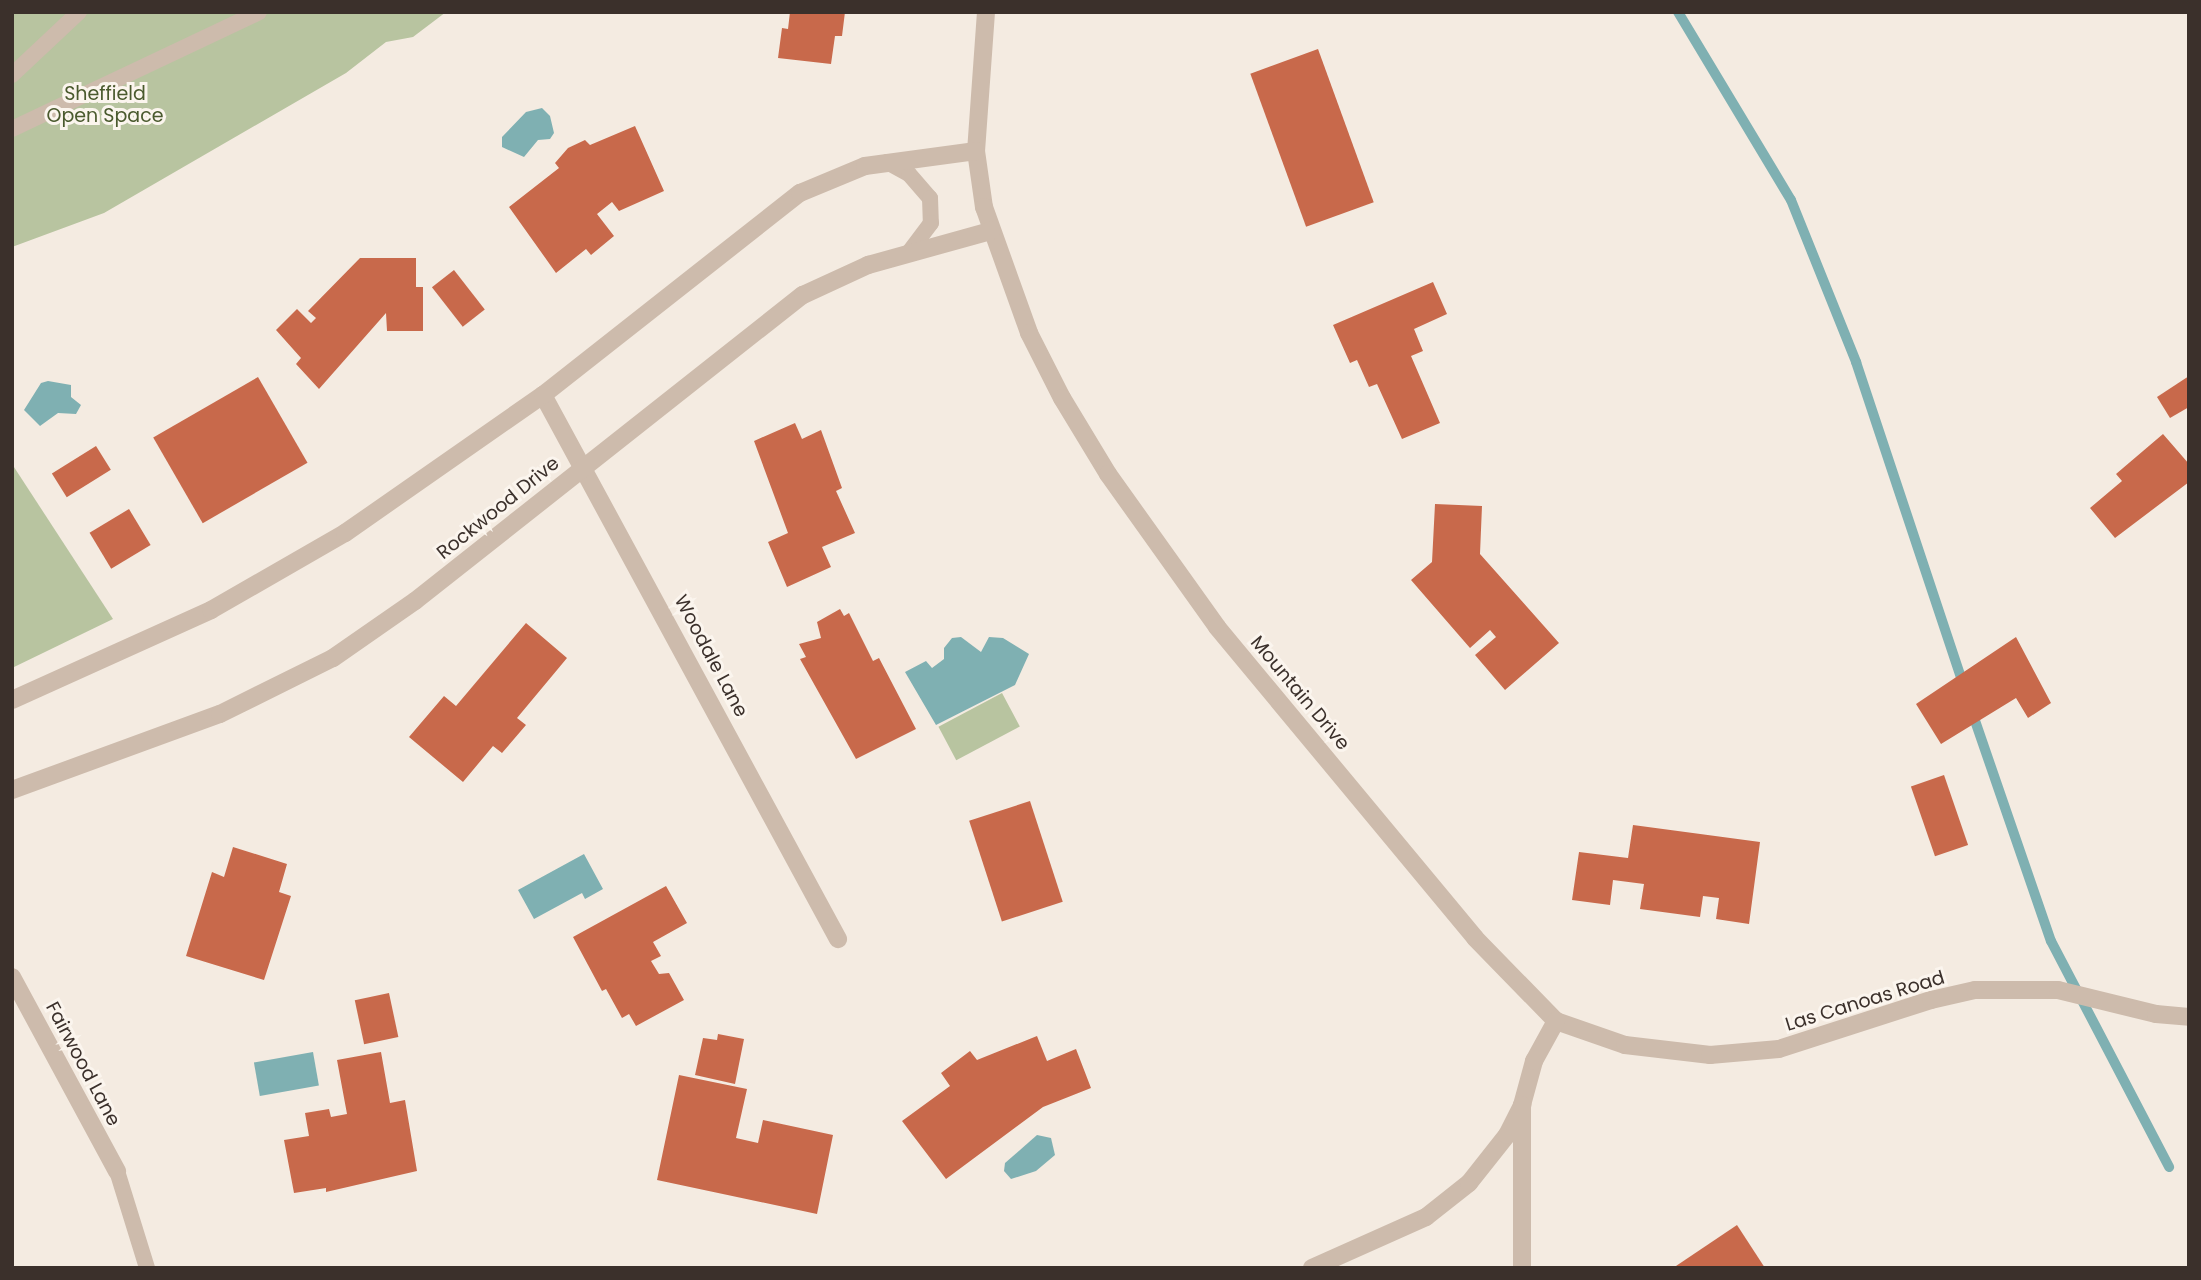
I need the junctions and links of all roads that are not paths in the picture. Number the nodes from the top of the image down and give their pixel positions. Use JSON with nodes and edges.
{"nodes":[{"id":1,"x":79,"y":12,"type":"edge"},
{"id":2,"x":259,"y":12,"type":"edge"},
{"id":3,"x":986,"y":12,"type":"edge"},
{"id":4,"x":12,"y":75,"type":"edge"},
{"id":5,"x":12,"y":129,"type":"edge"},
{"id":6,"x":976,"y":151,"type":"junction"},
{"id":7,"x":887,"y":162,"type":"junction"},
{"id":8,"x":991,"y":231,"type":"junction"},
{"id":9,"x":910,"y":251,"type":"junction"},
{"id":10,"x":543,"y":395,"type":"junction"},
{"id":11,"x":584,"y":465,"type":"junction"},
{"id":12,"x":12,"y":700,"type":"edge"},
{"id":13,"x":12,"y":790,"type":"edge"},
{"id":14,"x":838,"y":939,"type":"dead end"},
{"id":15,"x":12,"y":977,"type":"edge"},
{"id":16,"x":2189,"y":1017,"type":"edge"},
{"id":17,"x":1556,"y":1021,"type":"junction"},
{"id":18,"x":1522,"y":1105,"type":"junction"},
{"id":19,"x":117,"y":1171,"type":"joint"},
{"id":20,"x":147,"y":1268,"type":"edge"},
{"id":21,"x":1312,"y":1268,"type":"edge"},
{"id":22,"x":1522,"y":1268,"type":"edge"}],
"edges":[{"from":1,"to":4,"type":"lane"},
{"from":2,"to":5,"type":"lane"},
{"from":3,"to":6,"type":"street","name":"Mountain Drive"},
{"from":6,"to":7,"type":"street"},
{"from":6,"to":8,"type":"street","name":"Mountain Drive"},
{"from":7,"to":9,"type":"lane"},
{"from":7,"to":10,"type":"street"},
{"from":8,"to":9,"type":"street","name":"Rockwood Drive"},
{"from":8,"to":17,"type":"street","name":"Mountain Drive"},
{"from":9,"to":11,"type":"street","name":"Rockwood Drive"},
{"from":10,"to":11,"type":"street","name":"Woodale Lane"},
{"from":10,"to":12,"type":"street"},
{"from":11,"to":13,"type":"street","name":"Rockwood Drive"},
{"from":11,"to":14,"type":"street","name":"Woodale Lane"},
{"from":15,"to":19,"type":"street","name":"Fairwood Lane"},
{"from":16,"to":17,"type":"street","name":"Las Canoas Road"},
{"from":17,"to":18,"type":"street"},
{"from":18,"to":21,"type":"street"},
{"from":18,"to":22,"type":"street"},
{"from":19,"to":20,"type":"lane"}]}
